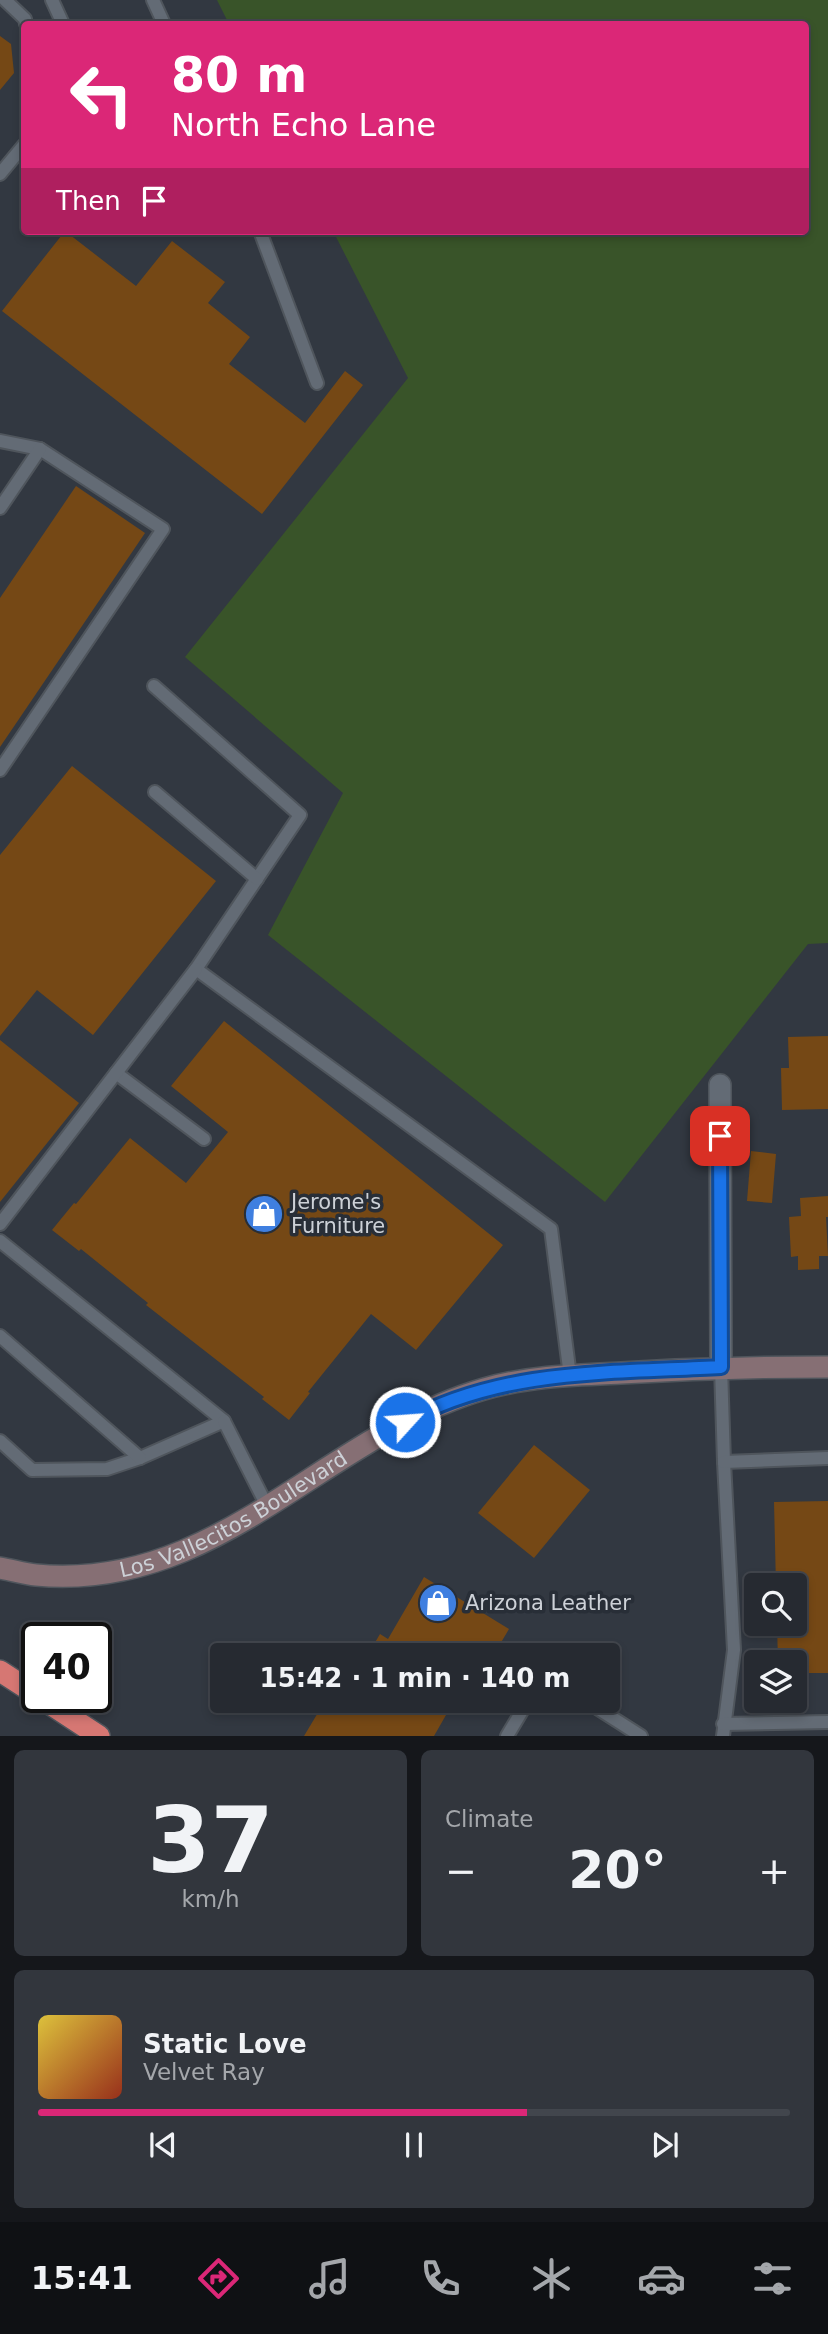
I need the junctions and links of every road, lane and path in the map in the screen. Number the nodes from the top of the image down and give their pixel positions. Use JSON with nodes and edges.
{"nodes":[{"id":1,"x":5,"y":0,"type":"edge"},
{"id":2,"x":52,"y":0,"type":"edge"},
{"id":3,"x":153,"y":0,"type":"edge"},
{"id":4,"x":25,"y":21,"type":"edge"},
{"id":5,"x":62,"y":21,"type":"edge"},
{"id":6,"x":163,"y":21,"type":"edge"},
{"id":7,"x":21,"y":149,"type":"edge"},
{"id":8,"x":0,"y":174,"type":"edge"},
{"id":9,"x":262,"y":235,"type":"edge"},
{"id":10,"x":317,"y":383,"type":"dead end"},
{"id":11,"x":0,"y":441,"type":"edge"},
{"id":12,"x":40,"y":449,"type":"junction"},
{"id":13,"x":0,"y":509,"type":"edge"},
{"id":14,"x":154,"y":686,"type":"dead end"},
{"id":15,"x":0,"y":770,"type":"edge"},
{"id":16,"x":155,"y":792,"type":"dead end"},
{"id":17,"x":257,"y":879,"type":"junction"},
{"id":18,"x":196,"y":969,"type":"junction"},
{"id":19,"x":117,"y":1073,"type":"junction"},
{"id":20,"x":720,"y":1084,"type":"dead end"},
{"id":21,"x":204,"y":1139,"type":"dead end"},
{"id":22,"x":0,"y":1224,"type":"edge"},
{"id":23,"x":0,"y":1241,"type":"edge"},
{"id":24,"x":0,"y":1336,"type":"edge"},
{"id":25,"x":721,"y":1367,"type":"junction"},
{"id":26,"x":828,"y":1367,"type":"edge"},
{"id":27,"x":570,"y":1376,"type":"junction"},
{"id":28,"x":224,"y":1420,"type":"junction"},
{"id":29,"x":0,"y":1441,"type":"edge"},
{"id":30,"x":140,"y":1458,"type":"junction"},
{"id":31,"x":828,"y":1458,"type":"edge"},
{"id":32,"x":724,"y":1462,"type":"junction"},
{"id":33,"x":268,"y":1508,"type":"junction"},
{"id":34,"x":0,"y":1568,"type":"edge"},
{"id":35,"x":0,"y":1671,"type":"edge"},
{"id":36,"x":21,"y":1685,"type":"edge"},
{"id":37,"x":65,"y":1713,"type":"edge"},
{"id":38,"x":521,"y":1713,"type":"edge"},
{"id":39,"x":605,"y":1713,"type":"edge"},
{"id":40,"x":828,"y":1722,"type":"edge"},
{"id":41,"x":779,"y":1729,"type":"edge"},
{"id":42,"x":723,"y":1730,"type":"edge"},
{"id":43,"x":99,"y":1735,"type":"edge"},
{"id":44,"x":507,"y":1735,"type":"edge"},
{"id":45,"x":641,"y":1735,"type":"edge"}],
"edges":[{"from":1,"to":4,"type":"lane"},
{"from":2,"to":5,"type":"lane"},
{"from":3,"to":6,"type":"lane"},
{"from":7,"to":8,"type":"lane"},
{"from":9,"to":10,"type":"lane"},
{"from":11,"to":12,"type":"lane"},
{"from":12,"to":13,"type":"lane"},
{"from":12,"to":15,"type":"lane"},
{"from":14,"to":17,"type":"lane"},
{"from":16,"to":17,"type":"lane"},
{"from":17,"to":18,"type":"lane"},
{"from":18,"to":19,"type":"lane"},
{"from":18,"to":27,"type":"lane"},
{"from":19,"to":21,"type":"lane"},
{"from":19,"to":22,"type":"lane"},
{"from":20,"to":25,"type":"street"},
{"from":23,"to":28,"type":"lane"},
{"from":24,"to":30,"type":"lane"},
{"from":25,"to":26,"type":"street","name":"Los Vallecitos Boulevard"},
{"from":25,"to":27,"type":"street","name":"Los Vallecitos Boulevard"},
{"from":25,"to":32,"type":"lane"},
{"from":27,"to":33,"type":"street","name":"Los Vallecitos Boulevard"},
{"from":28,"to":30,"type":"lane"},
{"from":28,"to":33,"type":"lane"},
{"from":29,"to":30,"type":"lane"},
{"from":31,"to":32,"type":"lane"},
{"from":32,"to":42,"type":"lane"},
{"from":33,"to":34,"type":"street","name":"Los Vallecitos Boulevard"},
{"from":35,"to":36,"type":"highway"},
{"from":37,"to":43,"type":"highway"},
{"from":38,"to":44,"type":"lane"},
{"from":39,"to":45,"type":"lane"},
{"from":40,"to":41,"type":"lane"},
{"from":41,"to":42,"type":"lane"}]}
